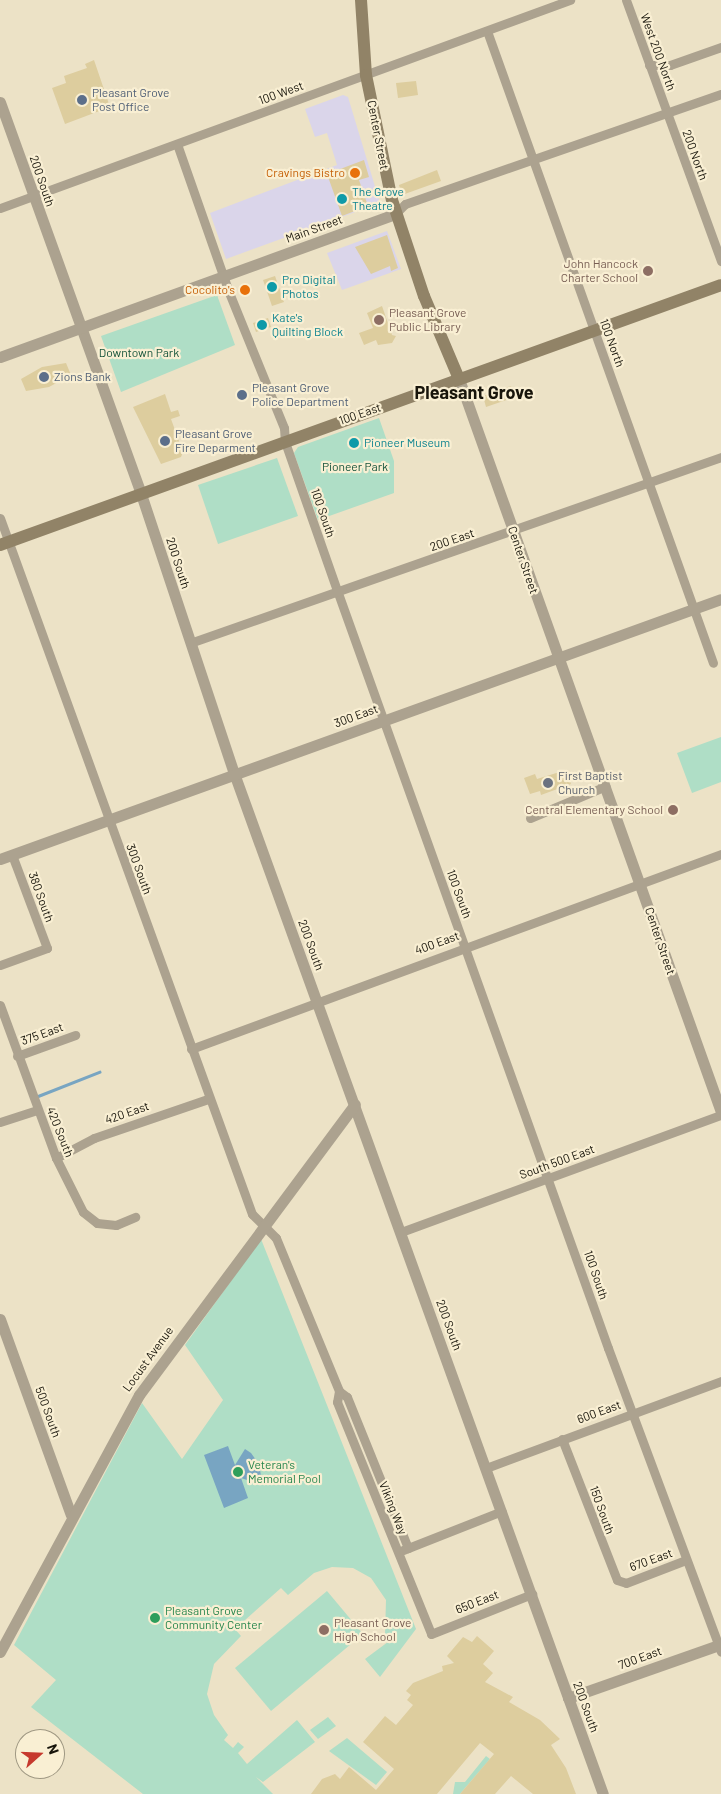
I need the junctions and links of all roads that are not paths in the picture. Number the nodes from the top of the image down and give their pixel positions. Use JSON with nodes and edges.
{"nodes":[{"id":1,"x":361,"y":0,"type":"edge"},
{"id":2,"x":570,"y":0,"type":"edge"},
{"id":3,"x":626,"y":0,"type":"edge"},
{"id":4,"x":487,"y":31,"type":"junction"},
{"id":5,"x":721,"y":47,"type":"edge"},
{"id":6,"x":649,"y":65,"type":"junction"},
{"id":7,"x":366,"y":75,"type":"junction"},
{"id":8,"x":721,"y":94,"type":"edge"},
{"id":9,"x":0,"y":102,"type":"edge"},
{"id":10,"x":667,"y":113,"type":"junction"},
{"id":11,"x":177,"y":144,"type":"junction"},
{"id":12,"x":532,"y":158,"type":"junction"},
{"id":13,"x":32,"y":196,"type":"junction"},
{"id":14,"x":0,"y":208,"type":"edge"},
{"id":15,"x":396,"y":214,"type":"junction"},
{"id":16,"x":721,"y":261,"type":"edge"},
{"id":17,"x":224,"y":277,"type":"junction"},
{"id":18,"x":721,"y":285,"type":"edge"},
{"id":19,"x":81,"y":327,"type":"junction"},
{"id":20,"x":594,"y":330,"type":"junction"},
{"id":21,"x":0,"y":357,"type":"edge"},
{"id":22,"x":459,"y":379,"type":"junction"},
{"id":23,"x":285,"y":442,"type":"junction"},
{"id":24,"x":721,"y":457,"type":"edge"},
{"id":25,"x":648,"y":484,"type":"junction"},
{"id":26,"x":140,"y":494,"type":"junction"},
{"id":27,"x":0,"y":518,"type":"edge"},
{"id":28,"x":514,"y":532,"type":"junction"},
{"id":29,"x":4,"y":543,"type":"edge"},
{"id":30,"x":338,"y":593,"type":"junction"},
{"id":31,"x":721,"y":599,"type":"edge"},
{"id":32,"x":694,"y":609,"type":"junction"},
{"id":33,"x":190,"y":642,"type":"junction"},
{"id":34,"x":559,"y":657,"type":"junction"},
{"id":35,"x":713,"y":663,"type":"dead end"},
{"id":36,"x":384,"y":721,"type":"junction"},
{"id":37,"x":235,"y":776,"type":"junction"},
{"id":38,"x":606,"y":786,"type":"junction"},
{"id":39,"x":530,"y":818,"type":"dead end"},
{"id":40,"x":107,"y":819,"type":"junction"},
{"id":41,"x":721,"y":854,"type":"edge"},
{"id":42,"x":12,"y":855,"type":"junction"},
{"id":43,"x":0,"y":859,"type":"edge"},
{"id":44,"x":640,"y":883,"type":"junction"},
{"id":45,"x":464,"y":947,"type":"junction"},
{"id":46,"x":0,"y":965,"type":"edge"},
{"id":47,"x":317,"y":1002,"type":"junction"},
{"id":48,"x":0,"y":1004,"type":"edge"},
{"id":49,"x":75,"y":1036,"type":"dead end"},
{"id":50,"x":191,"y":1049,"type":"junction"},
{"id":51,"x":17,"y":1056,"type":"junction"},
{"id":52,"x":208,"y":1099,"type":"junction"},
{"id":53,"x":355,"y":1104,"type":"junction"},
{"id":54,"x":37,"y":1110,"type":"junction"},
{"id":55,"x":721,"y":1113,"type":"edge"},
{"id":56,"x":0,"y":1122,"type":"edge"},
{"id":57,"x":56,"y":1158,"type":"junction"},
{"id":58,"x":549,"y":1178,"type":"junction"},
{"id":59,"x":135,"y":1217,"type":"dead end"},
{"id":60,"x":263,"y":1224,"type":"junction"},
{"id":61,"x":401,"y":1232,"type":"junction"},
{"id":62,"x":0,"y":1318,"type":"edge"},
{"id":63,"x":721,"y":1380,"type":"edge"},
{"id":64,"x":340,"y":1390,"type":"junction"},
{"id":65,"x":632,"y":1413,"type":"junction"},
{"id":66,"x":562,"y":1439,"type":"junction"},
{"id":67,"x":486,"y":1468,"type":"junction"},
{"id":68,"x":502,"y":1512,"type":"junction"},
{"id":69,"x":71,"y":1514,"type":"junction"},
{"id":70,"x":408,"y":1548,"type":"junction"},
{"id":71,"x":398,"y":1552,"type":"junction"},
{"id":72,"x":686,"y":1560,"type":"junction"},
{"id":73,"x":624,"y":1583,"type":"joint"},
{"id":74,"x":532,"y":1594,"type":"junction"},
{"id":75,"x":431,"y":1634,"type":"joint"},
{"id":76,"x":720,"y":1647,"type":"edge"},
{"id":77,"x":0,"y":1652,"type":"edge"},
{"id":78,"x":568,"y":1698,"type":"junction"},
{"id":79,"x":604,"y":1794,"type":"edge"}],
"edges":[{"from":1,"to":7,"type":"main road","name":"Center Street"},
{"from":2,"to":4,"type":"street","name":"100 West"},
{"from":3,"to":6,"type":"street","name":"West 200 North"},
{"from":4,"to":7,"type":"street","name":"100 West"},
{"from":4,"to":12,"type":"street","name":"100 North"},
{"from":5,"to":6,"type":"street"},
{"from":6,"to":10,"type":"street","name":"West 200 North"},
{"from":7,"to":11,"type":"street","name":"100 West"},
{"from":7,"to":15,"type":"main road","name":"Center Street"},
{"from":8,"to":10,"type":"street","name":"Main Street"},
{"from":9,"to":13,"type":"street","name":"200 South"},
{"from":10,"to":12,"type":"street","name":"Main Street"},
{"from":10,"to":16,"type":"street","name":"200 North"},
{"from":11,"to":13,"type":"street","name":"100 West"},
{"from":11,"to":17,"type":"street","name":"100 South"},
{"from":12,"to":15,"type":"street","name":"Main Street"},
{"from":12,"to":20,"type":"street","name":"100 North"},
{"from":13,"to":14,"type":"street","name":"100 West"},
{"from":13,"to":19,"type":"street","name":"200 South"},
{"from":15,"to":17,"type":"street","name":"Main Street"},
{"from":15,"to":22,"type":"main road","name":"Center Street"},
{"from":17,"to":19,"type":"street","name":"Main Street"},
{"from":17,"to":23,"type":"street","name":"100 South"},
{"from":18,"to":20,"type":"main road","name":"100 East"},
{"from":19,"to":21,"type":"street","name":"Main Street"},
{"from":19,"to":26,"type":"street","name":"200 South"},
{"from":20,"to":22,"type":"main road","name":"100 East"},
{"from":20,"to":25,"type":"street","name":"100 North"},
{"from":22,"to":23,"type":"main road","name":"100 East"},
{"from":22,"to":28,"type":"street","name":"Center Street"},
{"from":23,"to":26,"type":"main road","name":"100 East"},
{"from":23,"to":30,"type":"street","name":"100 South"},
{"from":24,"to":25,"type":"street","name":"200 East"},
{"from":25,"to":28,"type":"street","name":"200 East"},
{"from":25,"to":32,"type":"street","name":"100 North"},
{"from":26,"to":29,"type":"main road","name":"100 East"},
{"from":26,"to":33,"type":"street","name":"200 South"},
{"from":27,"to":29,"type":"street","name":"300 South"},
{"from":28,"to":30,"type":"street","name":"200 East"},
{"from":28,"to":34,"type":"street","name":"Center Street"},
{"from":29,"to":40,"type":"street","name":"300 South"},
{"from":30,"to":33,"type":"street","name":"200 East"},
{"from":30,"to":36,"type":"street","name":"100 South"},
{"from":31,"to":32,"type":"street","name":"300 East"},
{"from":32,"to":34,"type":"street","name":"300 East"},
{"from":32,"to":35,"type":"street","name":"100 North"},
{"from":33,"to":37,"type":"street","name":"200 South"},
{"from":34,"to":36,"type":"street","name":"300 East"},
{"from":34,"to":38,"type":"street","name":"Center Street"},
{"from":36,"to":37,"type":"street","name":"300 East"},
{"from":36,"to":45,"type":"street","name":"100 South"},
{"from":37,"to":40,"type":"street","name":"300 East"},
{"from":37,"to":47,"type":"street","name":"200 South"},
{"from":38,"to":39,"type":"street"},
{"from":38,"to":44,"type":"street","name":"Center Street"},
{"from":40,"to":42,"type":"street","name":"300 East"},
{"from":40,"to":50,"type":"street","name":"300 South"},
{"from":41,"to":44,"type":"street","name":"400 East"},
{"from":42,"to":43,"type":"street","name":"300 East"},
{"from":42,"to":46,"type":"street","name":"380 South"},
{"from":44,"to":45,"type":"street","name":"400 East"},
{"from":44,"to":55,"type":"street","name":"Center Street"},
{"from":45,"to":47,"type":"street","name":"400 East"},
{"from":45,"to":58,"type":"street","name":"100 South"},
{"from":47,"to":50,"type":"street","name":"400 East"},
{"from":47,"to":53,"type":"street","name":"200 South"},
{"from":48,"to":51,"type":"street","name":"420 South"},
{"from":49,"to":51,"type":"street","name":"375 East"},
{"from":50,"to":52,"type":"street","name":"300 South"},
{"from":51,"to":54,"type":"street","name":"420 South"},
{"from":52,"to":57,"type":"street","name":"420 East"},
{"from":52,"to":60,"type":"street","name":"300 South"},
{"from":53,"to":60,"type":"street","name":"Locust Avenue"},
{"from":53,"to":61,"type":"street","name":"200 South"},
{"from":54,"to":56,"type":"street"},
{"from":54,"to":57,"type":"street","name":"420 South"},
{"from":55,"to":58,"type":"street","name":"South 500 East"},
{"from":57,"to":59,"type":"street","name":"420 South"},
{"from":58,"to":61,"type":"street","name":"South 500 East"},
{"from":58,"to":65,"type":"street","name":"100 South"},
{"from":60,"to":64,"type":"street","name":"Viking Way"},
{"from":60,"to":69,"type":"street","name":"Locust Avenue"},
{"from":61,"to":67,"type":"street","name":"200 South"},
{"from":62,"to":69,"type":"street","name":"500 South"},
{"from":63,"to":65,"type":"street","name":"600 East"},
{"from":64,"to":70,"type":"street","name":"Viking Way"},
{"from":64,"to":71,"type":"street","name":"Viking Way"},
{"from":65,"to":66,"type":"street","name":"600 East"},
{"from":65,"to":72,"type":"street","name":"100 South"},
{"from":66,"to":67,"type":"street","name":"600 East"},
{"from":66,"to":73,"type":"street","name":"150 South"},
{"from":67,"to":68,"type":"street","name":"200 South"},
{"from":68,"to":70,"type":"street"},
{"from":68,"to":74,"type":"street","name":"200 South"},
{"from":69,"to":77,"type":"street","name":"Locust Avenue"},
{"from":70,"to":71,"type":"street"},
{"from":71,"to":75,"type":"street","name":"Viking Way"},
{"from":72,"to":73,"type":"street","name":"670 East"},
{"from":72,"to":76,"type":"street","name":"100 South"},
{"from":74,"to":75,"type":"street","name":"650 East"},
{"from":74,"to":78,"type":"street","name":"200 South"},
{"from":76,"to":78,"type":"street","name":"700 East"},
{"from":78,"to":79,"type":"street","name":"200 South"}]}
